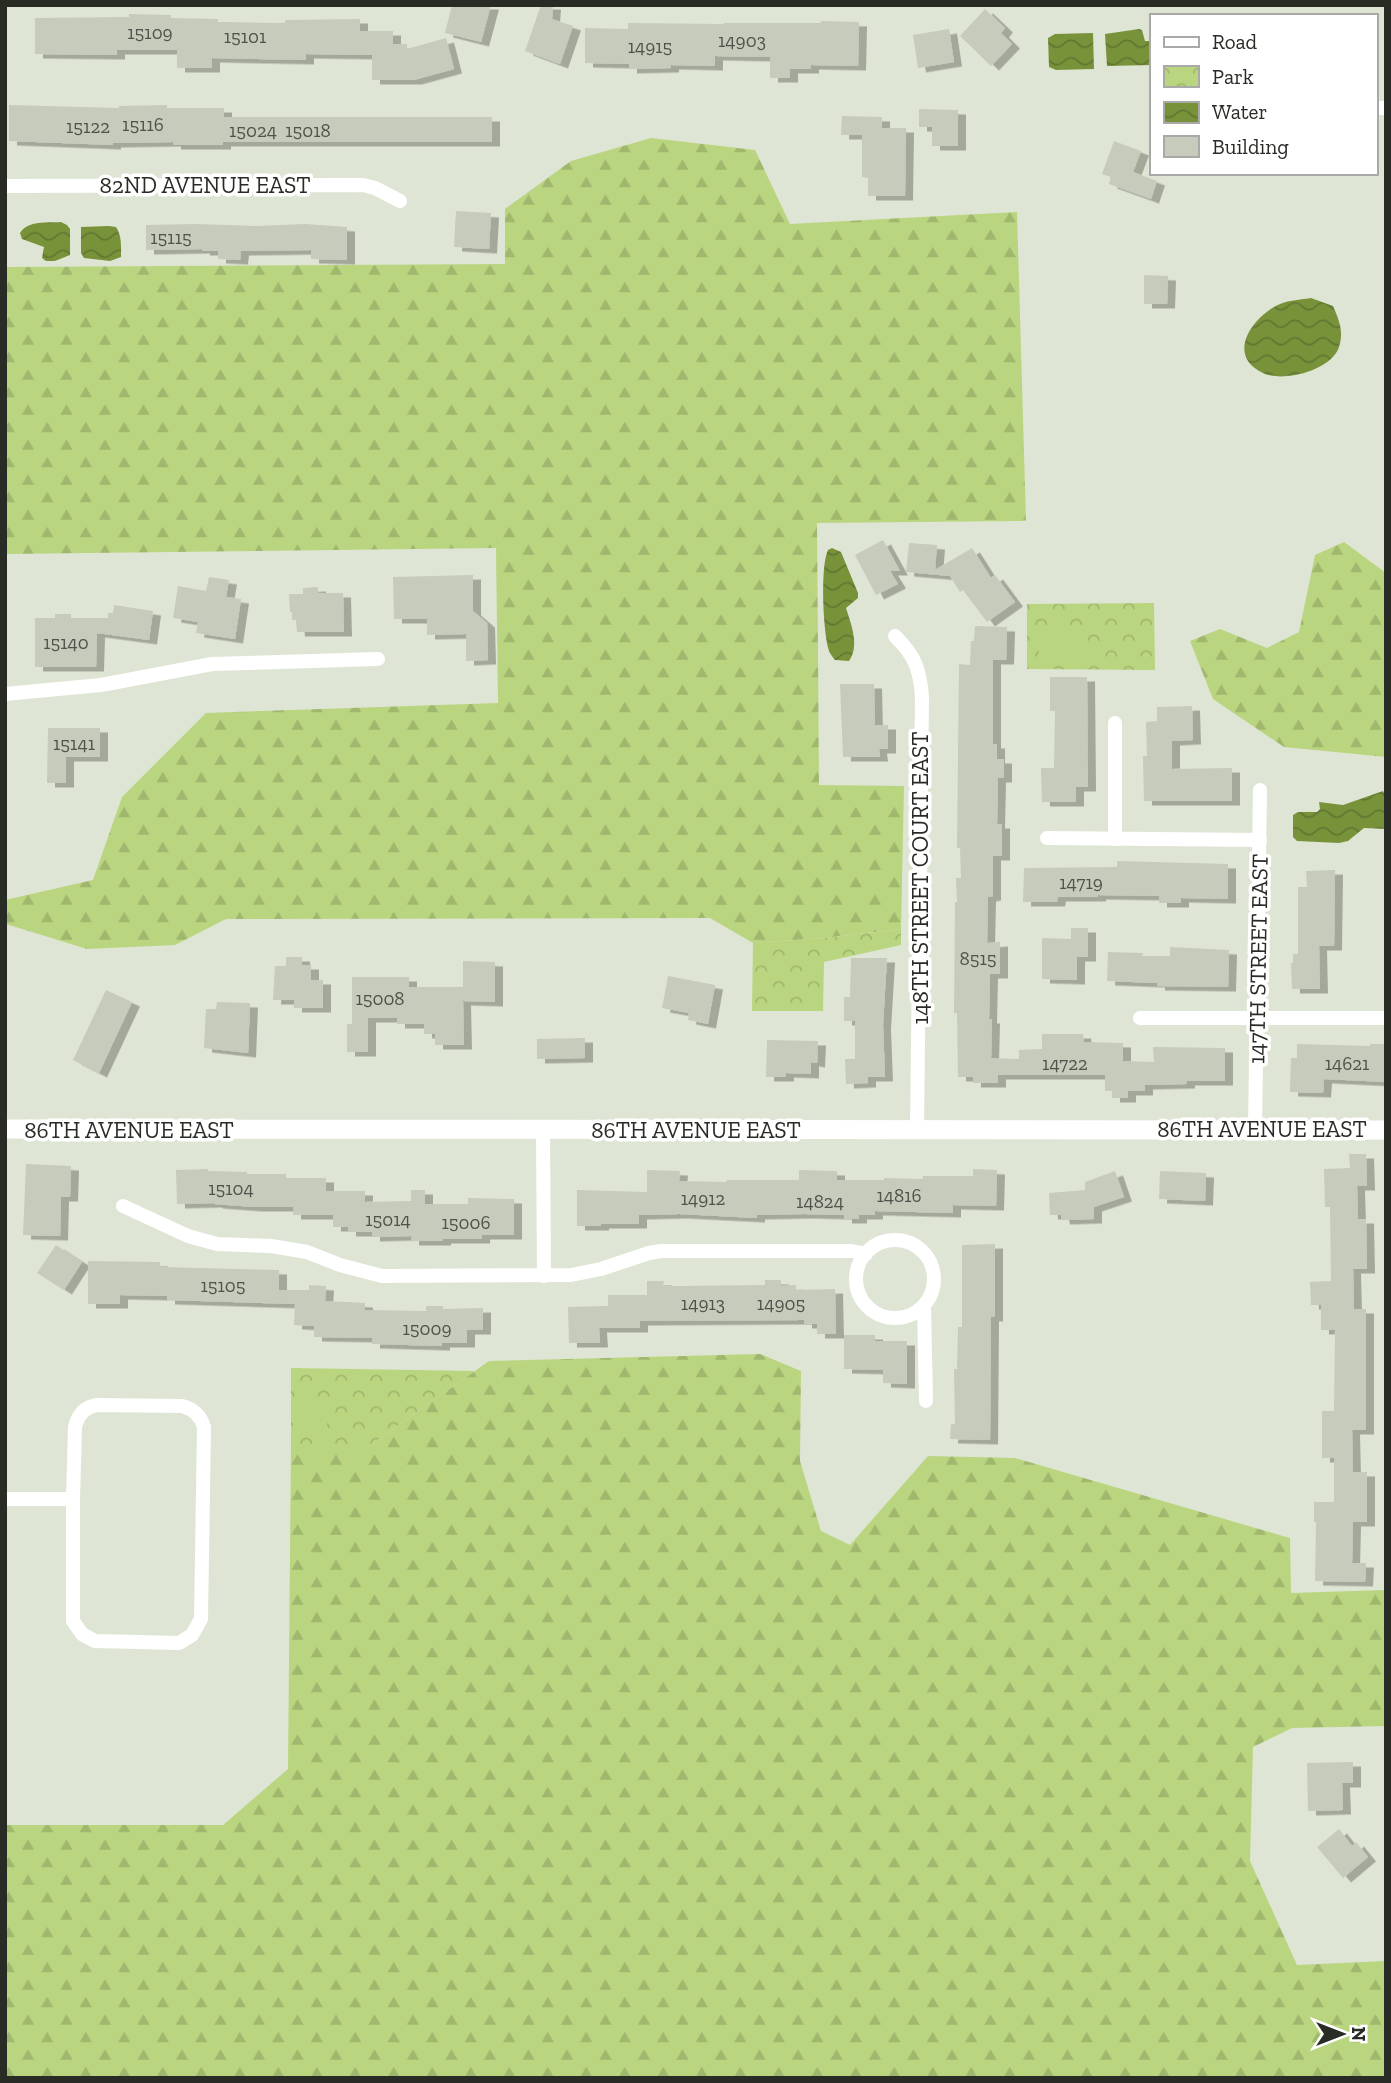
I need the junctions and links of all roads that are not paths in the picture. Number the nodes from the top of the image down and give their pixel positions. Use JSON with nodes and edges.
{"nodes":[{"id":1,"x":5,"y":186,"type":"edge"},
{"id":2,"x":400,"y":201,"type":"dead end"},
{"id":3,"x":895,"y":636,"type":"dead end"},
{"id":4,"x":378,"y":659,"type":"dead end"},
{"id":5,"x":5,"y":694,"type":"edge"},
{"id":6,"x":1115,"y":723,"type":"dead end"},
{"id":7,"x":1260,"y":790,"type":"dead end"},
{"id":8,"x":1047,"y":838,"type":"dead end"},
{"id":9,"x":1115,"y":839,"type":"junction"},
{"id":10,"x":1260,"y":840,"type":"junction"},
{"id":11,"x":1140,"y":1018,"type":"dead end"},
{"id":12,"x":1257,"y":1018,"type":"junction"},
{"id":13,"x":1386,"y":1018,"type":"edge"},
{"id":14,"x":5,"y":1129,"type":"edge"},
{"id":15,"x":917,"y":1129,"type":"junction"},
{"id":16,"x":1255,"y":1129,"type":"junction"},
{"id":17,"x":543,"y":1130,"type":"junction"},
{"id":18,"x":1386,"y":1130,"type":"edge"},
{"id":19,"x":123,"y":1206,"type":"dead end"},
{"id":20,"x":866,"y":1254,"type":"junction"},
{"id":21,"x":544,"y":1276,"type":"junction"},
{"id":22,"x":924,"y":1306,"type":"junction"},
{"id":23,"x":926,"y":1401,"type":"dead end"},
{"id":24,"x":5,"y":1499,"type":"edge"},
{"id":25,"x":73,"y":1499,"type":"junction"}],
"edges":[{"from":1,"to":2,"type":"street","name":"82ND AVENUE EAST"},
{"from":3,"to":15,"type":"street","name":"148TH STREET COURT EAST"},
{"from":4,"to":5,"type":"street"},
{"from":6,"to":9,"type":"street"},
{"from":7,"to":10,"type":"street","name":"147TH STREET EAST"},
{"from":8,"to":9,"type":"street"},
{"from":9,"to":10,"type":"street"},
{"from":10,"to":12,"type":"street","name":"147TH STREET EAST"},
{"from":11,"to":12,"type":"street"},
{"from":12,"to":13,"type":"street"},
{"from":12,"to":16,"type":"street","name":"147TH STREET EAST"},
{"from":14,"to":17,"type":"street","name":"86TH AVENUE EAST"},
{"from":15,"to":16,"type":"street","name":"86TH AVENUE EAST"},
{"from":15,"to":17,"type":"street","name":"86TH AVENUE EAST"},
{"from":16,"to":18,"type":"street","name":"86TH AVENUE EAST"},
{"from":17,"to":21,"type":"street"},
{"from":19,"to":21,"type":"street"},
{"from":20,"to":21,"type":"street"},
{"from":20,"to":22,"type":"street"},
{"from":20,"to":22,"type":"street"},
{"from":22,"to":23,"type":"street"},
{"from":24,"to":25,"type":"street"},
{"from":25,"to":25,"type":"street"}]}
